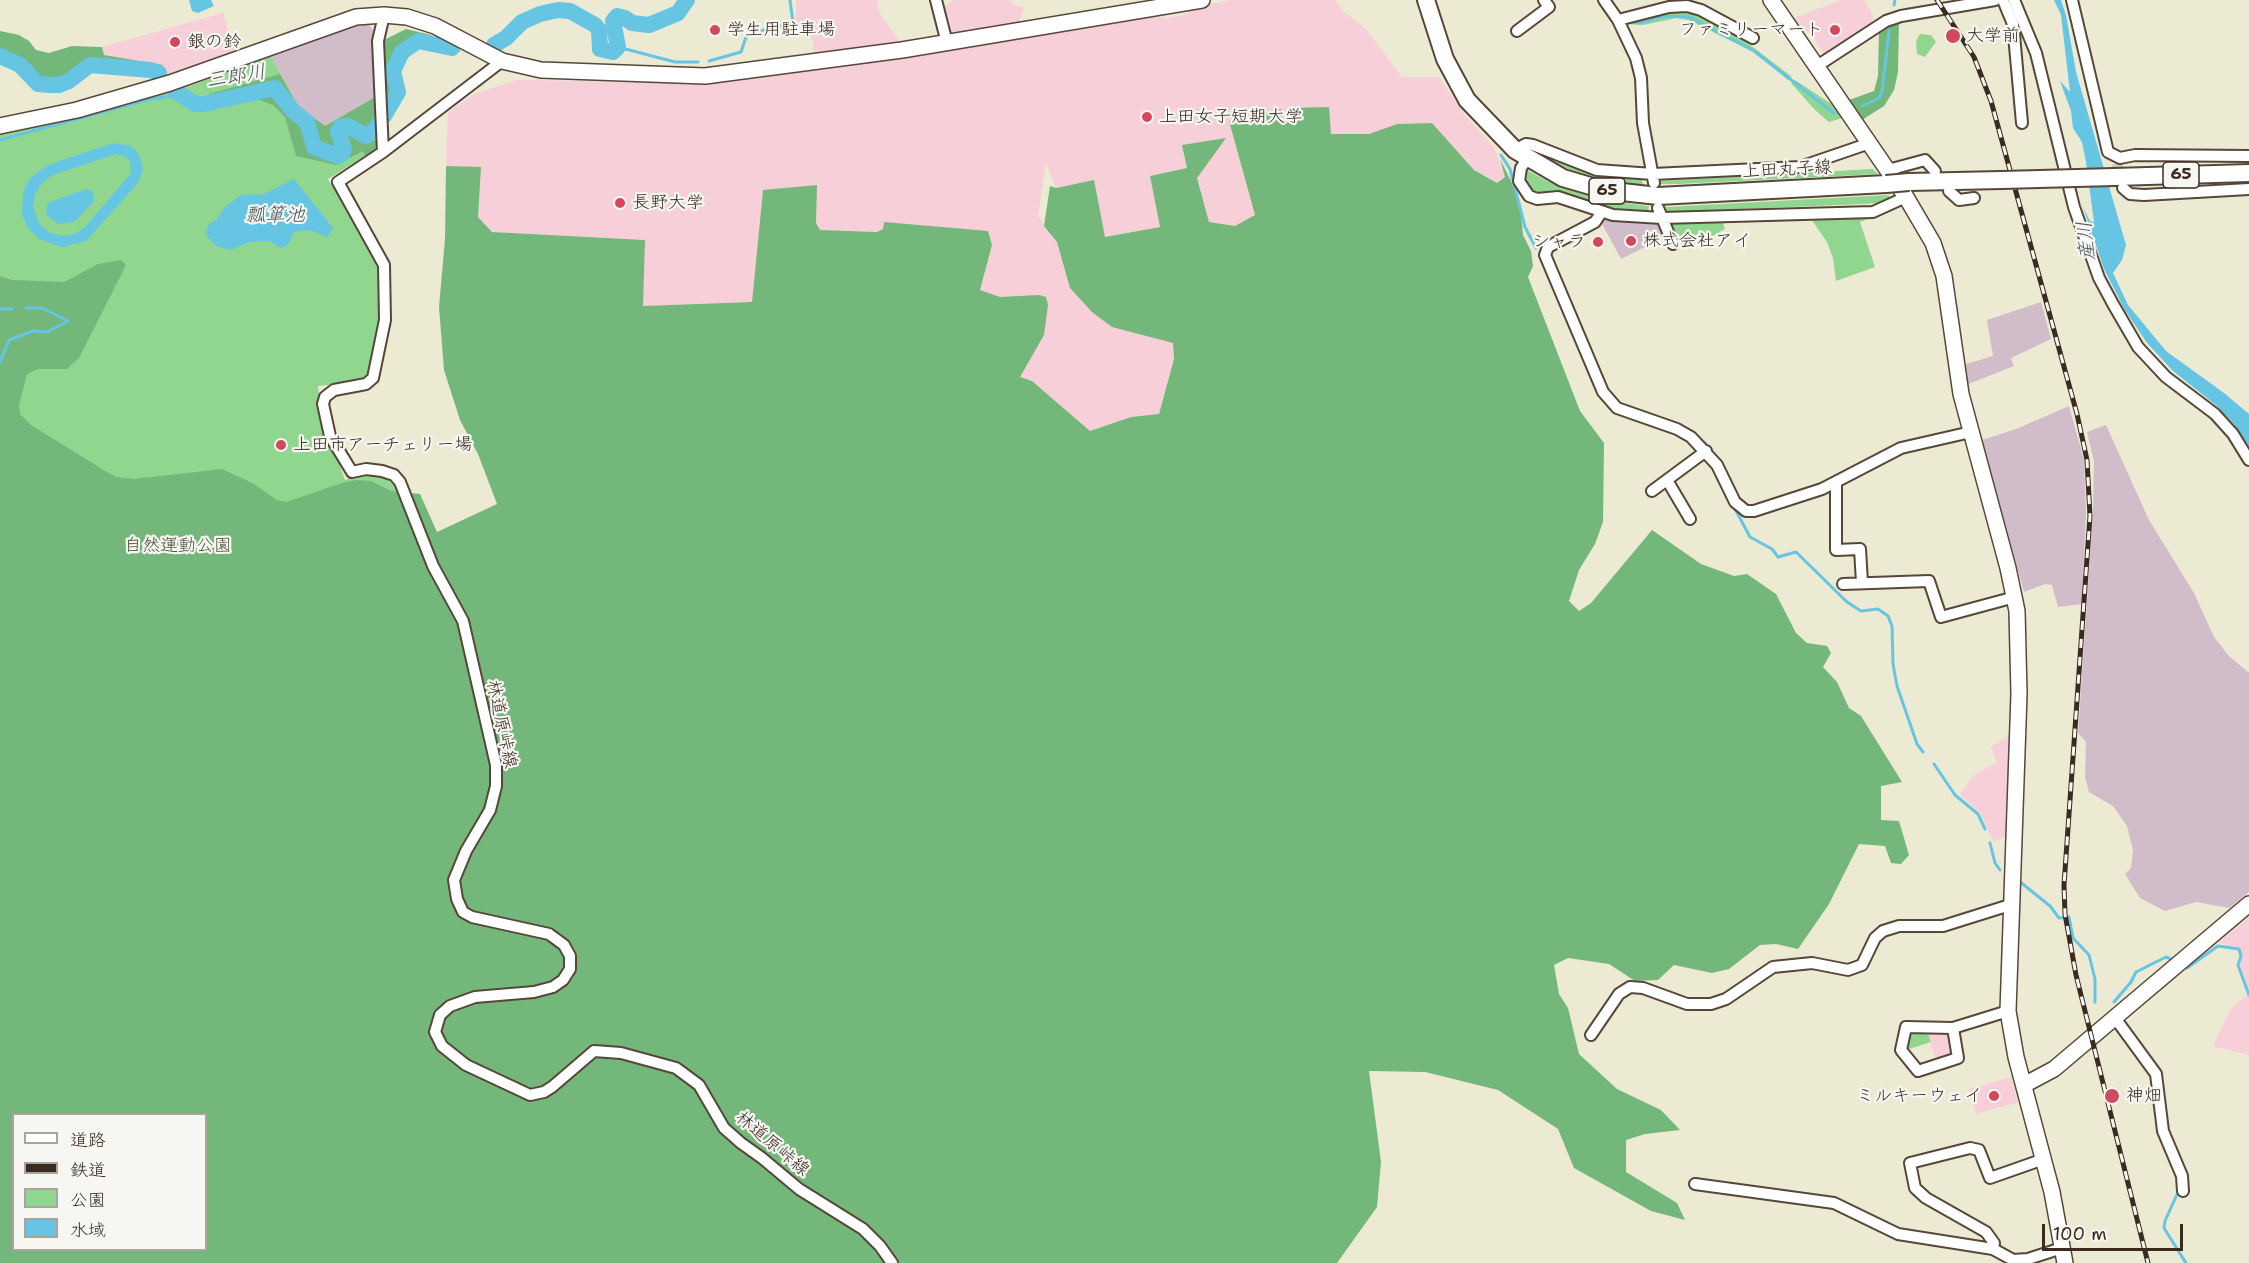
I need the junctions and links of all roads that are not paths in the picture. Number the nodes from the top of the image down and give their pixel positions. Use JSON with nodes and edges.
{"nodes":[{"id":1,"x":1202,"y":0,"type":"edge"},
{"id":2,"x":1426,"y":0,"type":"edge"},
{"id":3,"x":1544,"y":0,"type":"edge"},
{"id":4,"x":1604,"y":0,"type":"edge"},
{"id":5,"x":1771,"y":0,"type":"edge"},
{"id":6,"x":1995,"y":0,"type":"edge"},
{"id":7,"x":2003,"y":0,"type":"edge"},
{"id":8,"x":2014,"y":0,"type":"edge"},
{"id":9,"x":2072,"y":0,"type":"edge"},
{"id":10,"x":939,"y":2,"type":"edge"},
{"id":11,"x":384,"y":7,"type":"edge"},
{"id":12,"x":1618,"y":20,"type":"junction"},
{"id":13,"x":1517,"y":31,"type":"dead end"},
{"id":14,"x":1753,"y":38,"type":"dead end"},
{"id":15,"x":947,"y":43,"type":"junction"},
{"id":16,"x":502,"y":61,"type":"junction"},
{"id":17,"x":1817,"y":66,"type":"junction"},
{"id":18,"x":2022,"y":123,"type":"dead end"},
{"id":19,"x":0,"y":126,"type":"edge"},
{"id":20,"x":1870,"y":143,"type":"junction"},
{"id":21,"x":383,"y":152,"type":"junction"},
{"id":22,"x":1521,"y":154,"type":"junction"},
{"id":23,"x":2249,"y":156,"type":"edge"},
{"id":24,"x":1935,"y":171,"type":"dead end"},
{"id":25,"x":2119,"y":172,"type":"junction"},
{"id":26,"x":2249,"y":173,"type":"edge"},
{"id":27,"x":1887,"y":177,"type":"junction"},
{"id":28,"x":1654,"y":178,"type":"junction"},
{"id":29,"x":2249,"y":189,"type":"edge"},
{"id":30,"x":1908,"y":190,"type":"junction"},
{"id":31,"x":1949,"y":191,"type":"dead end"},
{"id":32,"x":1974,"y":198,"type":"dead end"},
{"id":33,"x":1602,"y":213,"type":"junction"},
{"id":34,"x":1660,"y":213,"type":"junction"},
{"id":35,"x":1673,"y":244,"type":"dead end"},
{"id":36,"x":1971,"y":432,"type":"junction"},
{"id":37,"x":1706,"y":451,"type":"junction"},
{"id":38,"x":2249,"y":460,"type":"edge"},
{"id":39,"x":1667,"y":480,"type":"junction"},
{"id":40,"x":1836,"y":483,"type":"junction"},
{"id":41,"x":1652,"y":491,"type":"dead end"},
{"id":42,"x":1690,"y":519,"type":"dead end"},
{"id":43,"x":1862,"y":583,"type":"junction"},
{"id":44,"x":1843,"y":584,"type":"dead end"},
{"id":45,"x":2014,"y":597,"type":"junction"},
{"id":46,"x":2010,"y":904,"type":"junction"},
{"id":47,"x":2249,"y":904,"type":"edge"},
{"id":48,"x":2008,"y":1011,"type":"junction"},
{"id":49,"x":2115,"y":1018,"type":"junction"},
{"id":50,"x":1953,"y":1028,"type":"junction"},
{"id":51,"x":1591,"y":1035,"type":"dead end"},
{"id":52,"x":2024,"y":1085,"type":"junction"},
{"id":53,"x":2043,"y":1159,"type":"junction"},
{"id":54,"x":1695,"y":1184,"type":"dead end"},
{"id":55,"x":2183,"y":1191,"type":"dead end"},
{"id":56,"x":1993,"y":1249,"type":"junction"},
{"id":57,"x":2064,"y":1255,"type":"edge"},
{"id":58,"x":892,"y":1263,"type":"edge"}],
"edges":[{"from":1,"to":15,"type":"street"},
{"from":2,"to":22,"type":"main road","name":"上田丸子線","number":"65"},
{"from":3,"to":13,"type":"street"},
{"from":4,"to":12,"type":"street"},
{"from":5,"to":17,"type":"street"},
{"from":6,"to":17,"type":"street"},
{"from":7,"to":18,"type":"street"},
{"from":8,"to":38,"type":"street"},
{"from":9,"to":25,"type":"street"},
{"from":10,"to":15,"type":"street"},
{"from":11,"to":16,"type":"street"},
{"from":11,"to":19,"type":"street"},
{"from":11,"to":21,"type":"street"},
{"from":12,"to":14,"type":"street"},
{"from":12,"to":28,"type":"street"},
{"from":15,"to":16,"type":"street"},
{"from":16,"to":21,"type":"street"},
{"from":17,"to":20,"type":"street"},
{"from":20,"to":27,"type":"street"},
{"from":20,"to":28,"type":"street"},
{"from":21,"to":58,"type":"street","name":"林道原峠線"},
{"from":22,"to":27,"type":"main road","name":"上田丸子線","number":"65"},
{"from":22,"to":28,"type":"street"},
{"from":22,"to":33,"type":"street"},
{"from":23,"to":25,"type":"street"},
{"from":24,"to":27,"type":"street"},
{"from":25,"to":26,"type":"main road","name":"上田丸子線","number":"65"},
{"from":25,"to":29,"type":"street"},
{"from":25,"to":30,"type":"main road","name":"上田丸子線","number":"65","bridge":true},
{"from":27,"to":30,"type":"main road","name":"上田丸子線","number":"65","bridge":true},
{"from":30,"to":34,"type":"street"},
{"from":30,"to":36,"type":"street"},
{"from":31,"to":32,"type":"street"},
{"from":33,"to":34,"type":"street"},
{"from":33,"to":37,"type":"street"},
{"from":34,"to":35,"type":"street"},
{"from":36,"to":40,"type":"street"},
{"from":36,"to":45,"type":"street"},
{"from":37,"to":39,"type":"street"},
{"from":37,"to":40,"type":"street"},
{"from":39,"to":41,"type":"street"},
{"from":39,"to":42,"type":"street"},
{"from":40,"to":43,"type":"street"},
{"from":43,"to":44,"type":"street"},
{"from":43,"to":45,"type":"street"},
{"from":45,"to":46,"type":"street"},
{"from":46,"to":48,"type":"street"},
{"from":46,"to":51,"type":"street"},
{"from":47,"to":49,"type":"street"},
{"from":48,"to":50,"type":"street"},
{"from":48,"to":52,"type":"street"},
{"from":49,"to":52,"type":"street"},
{"from":49,"to":55,"type":"street"},
{"from":50,"to":50,"type":"street"},
{"from":52,"to":53,"type":"street"},
{"from":53,"to":56,"type":"street"},
{"from":53,"to":57,"type":"street"},
{"from":54,"to":56,"type":"street"},
{"from":56,"to":57,"type":"street"}]}
